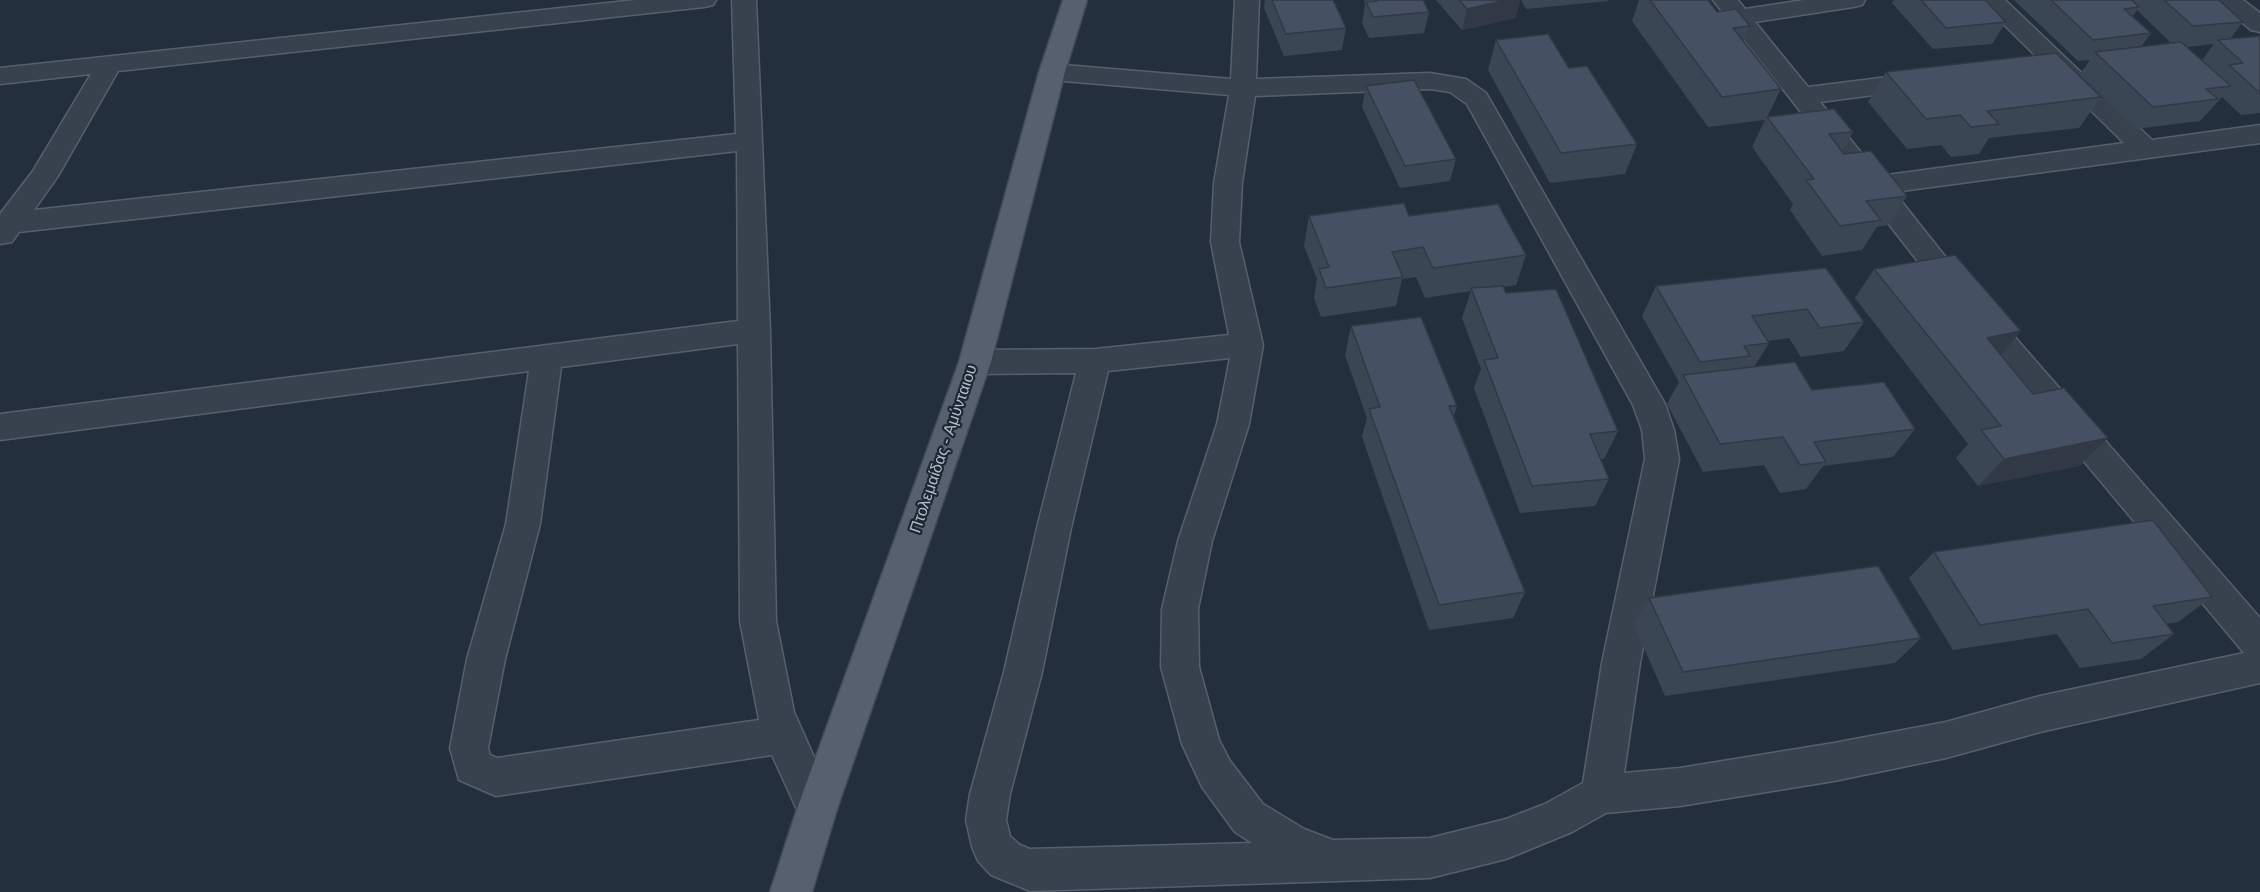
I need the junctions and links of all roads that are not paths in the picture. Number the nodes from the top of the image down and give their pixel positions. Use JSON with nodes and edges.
{"nodes":[{"id":1,"x":704,"y":0,"type":"edge"},
{"id":2,"x":744,"y":0,"type":"edge"},
{"id":3,"x":1075,"y":0,"type":"edge"},
{"id":4,"x":1247,"y":0,"type":"edge"},
{"id":5,"x":1852,"y":0,"type":"edge"},
{"id":6,"x":1991,"y":0,"type":"edge"},
{"id":7,"x":2228,"y":0,"type":"edge"},
{"id":8,"x":1732,"y":8,"type":"edge"},
{"id":9,"x":2260,"y":25,"type":"edge"},
{"id":10,"x":2059,"y":63,"type":"junction"},
{"id":11,"x":109,"y":65,"type":"junction"},
{"id":12,"x":2024,"y":68,"type":"edge"},
{"id":13,"x":1052,"y":72,"type":"junction"},
{"id":14,"x":0,"y":76,"type":"edge"},
{"id":15,"x":1942,"y":78,"type":"edge"},
{"id":16,"x":1243,"y":88,"type":"junction"},
{"id":17,"x":1803,"y":96,"type":"junction"},
{"id":18,"x":2260,"y":134,"type":"edge"},
{"id":19,"x":750,"y":141,"type":"junction"},
{"id":20,"x":2147,"y":150,"type":"junction"},
{"id":21,"x":1872,"y":186,"type":"junction"},
{"id":22,"x":3,"y":229,"type":"edge"},
{"id":23,"x":755,"y":330,"type":"junction"},
{"id":24,"x":1247,"y":345,"type":"junction"},
{"id":25,"x":547,"y":358,"type":"junction"},
{"id":26,"x":975,"y":362,"type":"junction"},
{"id":27,"x":1095,"y":362,"type":"junction"},
{"id":28,"x":0,"y":427,"type":"edge"},
{"id":29,"x":2260,"y":645,"type":"edge"},
{"id":30,"x":2260,"y":666,"type":"edge"},
{"id":31,"x":784,"y":735,"type":"junction"},
{"id":32,"x":1601,"y":794,"type":"junction"},
{"id":33,"x":817,"y":809,"type":"junction"},
{"id":34,"x":1334,"y":861,"type":"junction"},
{"id":35,"x":791,"y":892,"type":"edge"}],
"edges":[{"from":1,"to":11,"type":"street"},
{"from":2,"to":19,"type":"street"},
{"from":3,"to":13,"type":"main road","name":"Πτολεμαίδας - Αμύνταιου"},
{"from":4,"to":16,"type":"street"},
{"from":5,"to":8,"type":"street"},
{"from":6,"to":10,"type":"street"},
{"from":7,"to":9,"type":"street"},
{"from":8,"to":17,"type":"street"},
{"from":10,"to":12,"type":"street"},
{"from":10,"to":20,"type":"street"},
{"from":11,"to":14,"type":"street"},
{"from":11,"to":22,"type":"street"},
{"from":13,"to":16,"type":"street"},
{"from":13,"to":26,"type":"main road","name":"Πτολεμαίδας - Αμύνταιου"},
{"from":15,"to":17,"type":"street"},
{"from":16,"to":24,"type":"street"},
{"from":16,"to":32,"type":"street"},
{"from":17,"to":21,"type":"street"},
{"from":18,"to":20,"type":"street"},
{"from":19,"to":22,"type":"street"},
{"from":19,"to":23,"type":"street"},
{"from":20,"to":21,"type":"street"},
{"from":21,"to":29,"type":"street"},
{"from":23,"to":25,"type":"street"},
{"from":23,"to":31,"type":"street"},
{"from":24,"to":27,"type":"street"},
{"from":24,"to":34,"type":"street"},
{"from":25,"to":28,"type":"street"},
{"from":25,"to":31,"type":"street"},
{"from":26,"to":27,"type":"street"},
{"from":26,"to":33,"type":"main road","name":"Πτολεμαίδας - Αμύνταιου"},
{"from":27,"to":34,"type":"street"},
{"from":30,"to":32,"type":"street"},
{"from":31,"to":33,"type":"street"},
{"from":32,"to":34,"type":"street"},
{"from":33,"to":35,"type":"main road","name":"Πτολεμαίδας - Αμύνταιου"}]}
